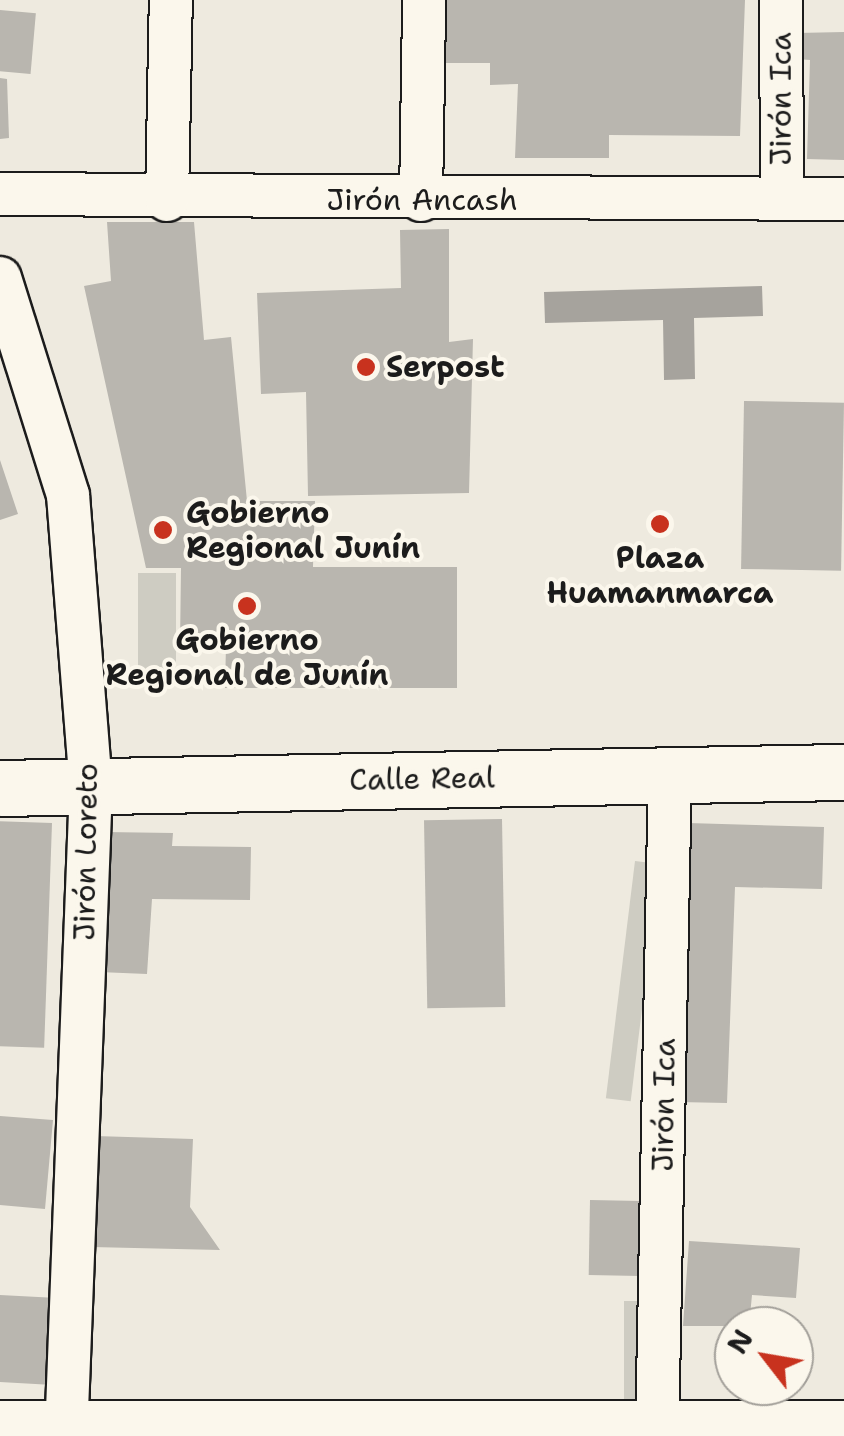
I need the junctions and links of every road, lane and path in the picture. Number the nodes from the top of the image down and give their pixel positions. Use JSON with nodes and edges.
{"nodes":[{"id":1,"x":171,"y":0,"type":"edge"},
{"id":2,"x":424,"y":0,"type":"edge"},
{"id":3,"x":781,"y":0,"type":"edge"},
{"id":4,"x":0,"y":194,"type":"edge"},
{"id":5,"x":782,"y":198,"type":"junction"},
{"id":6,"x":844,"y":199,"type":"edge"},
{"id":7,"x":167,"y":200,"type":"junction"},
{"id":8,"x":422,"y":200,"type":"junction"},
{"id":9,"x":0,"y":278,"type":"edge"},
{"id":10,"x":844,"y":772,"type":"edge"},
{"id":11,"x":670,"y":774,"type":"junction"},
{"id":12,"x":91,"y":786,"type":"junction"},
{"id":13,"x":0,"y":788,"type":"edge"},
{"id":14,"x":0,"y":1422,"type":"edge"},
{"id":15,"x":844,"y":1422,"type":"edge"},
{"id":16,"x":658,"y":1428,"type":"edge"},
{"id":17,"x":66,"y":1429,"type":"edge"}],
"edges":[{"from":1,"to":7,"type":"street"},
{"from":2,"to":8,"type":"street"},
{"from":3,"to":5,"type":"street","name":"Jirón Ica"},
{"from":4,"to":7,"type":"street","name":"Jirón Ancash"},
{"from":5,"to":6,"type":"street","name":"Jirón Ancash"},
{"from":5,"to":8,"type":"street","name":"Jirón Ancash"},
{"from":7,"to":8,"type":"street","name":"Jirón Ancash"},
{"from":9,"to":12,"type":"street","name":"Jirón Loreto"},
{"from":10,"to":11,"type":"highway","name":"Calle Real"},
{"from":11,"to":12,"type":"highway","name":"Calle Real"},
{"from":11,"to":16,"type":"street","name":"Jirón Ica"},
{"from":12,"to":13,"type":"highway","name":"Calle Real"},
{"from":12,"to":17,"type":"street","name":"Jirón Loreto"},
{"from":14,"to":17,"type":"street"},
{"from":15,"to":16,"type":"street"},
{"from":16,"to":17,"type":"street"}]}
